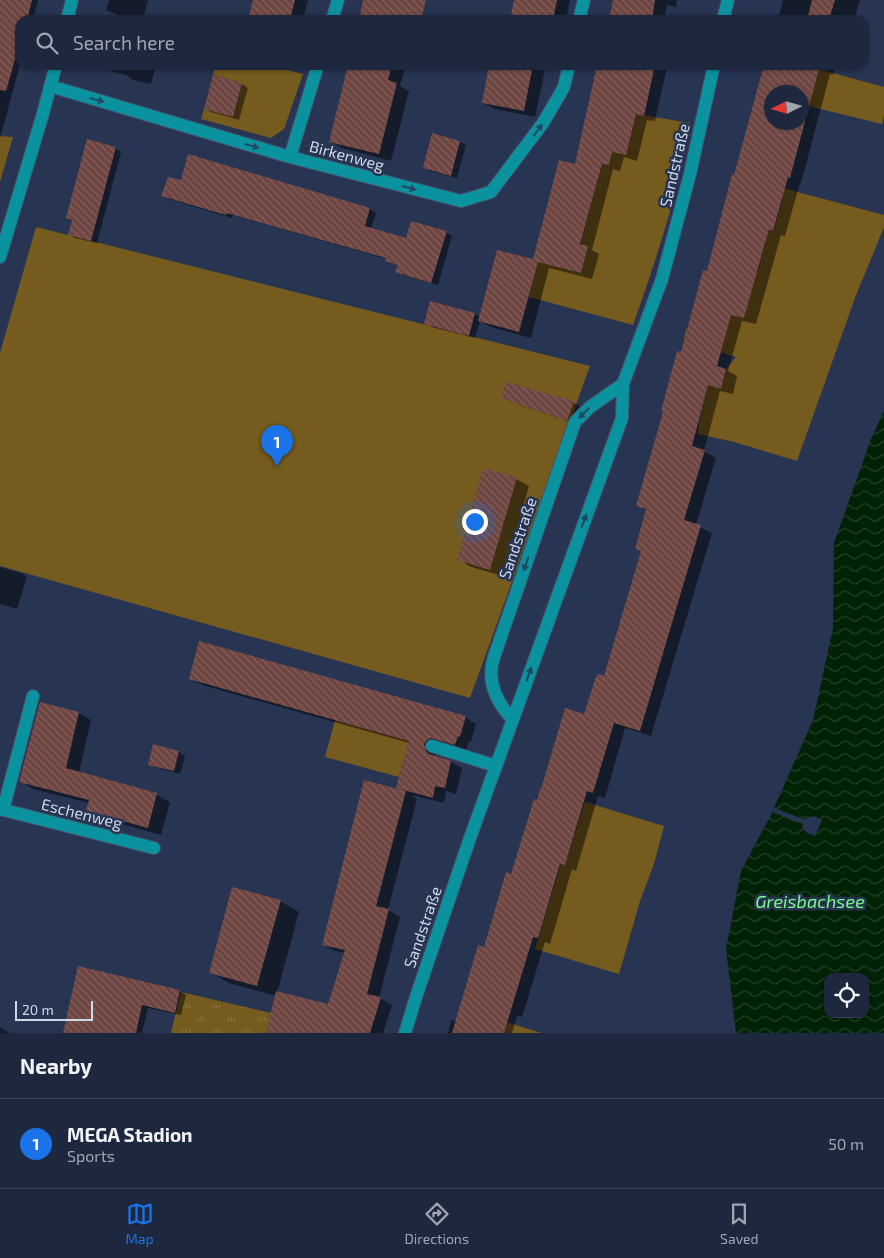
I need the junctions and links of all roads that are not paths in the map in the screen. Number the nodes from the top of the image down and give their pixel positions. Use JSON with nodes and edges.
{"nodes":[{"id":1,"x":72,"y":0,"type":"edge"},
{"id":2,"x":338,"y":0,"type":"edge"},
{"id":3,"x":584,"y":0,"type":"edge"},
{"id":4,"x":728,"y":0,"type":"edge"},
{"id":5,"x":68,"y":15,"type":"edge"},
{"id":6,"x":334,"y":15,"type":"edge"},
{"id":7,"x":580,"y":15,"type":"edge"},
{"id":8,"x":724,"y":15,"type":"edge"},
{"id":9,"x":55,"y":70,"type":"edge"},
{"id":10,"x":316,"y":70,"type":"edge"},
{"id":11,"x":568,"y":70,"type":"edge"},
{"id":12,"x":713,"y":70,"type":"edge"},
{"id":13,"x":50,"y":86,"type":"junction"},
{"id":14,"x":290,"y":157,"type":"junction"},
{"id":15,"x":0,"y":257,"type":"edge"},
{"id":16,"x":622,"y":384,"type":"junction"},
{"id":17,"x":33,"y":696,"type":"dead end"},
{"id":18,"x":513,"y":720,"type":"junction"},
{"id":19,"x":432,"y":746,"type":"dead end"},
{"id":20,"x":496,"y":766,"type":"junction"},
{"id":21,"x":1,"y":809,"type":"edge"},
{"id":22,"x":154,"y":848,"type":"dead end"},
{"id":23,"x":405,"y":1033,"type":"edge"}],
"edges":[{"from":1,"to":5,"type":"street"},
{"from":2,"to":6,"type":"street"},
{"from":3,"to":7,"type":"street"},
{"from":4,"to":8,"type":"street"},
{"from":9,"to":13,"type":"street"},
{"from":10,"to":14,"type":"street"},
{"from":14,"to":11,"type":"street","name":"Birkenweg","one_way":true},
{"from":12,"to":16,"type":"street","name":"Sandstraße"},
{"from":13,"to":14,"type":"street","name":"Birkenweg","one_way":true},
{"from":13,"to":15,"type":"street"},
{"from":18,"to":16,"type":"street","name":"Sandstraße","one_way":true},
{"from":16,"to":18,"type":"street","name":"Sandstraße","one_way":true},
{"from":17,"to":21,"type":"street","name":"Eschenweg"},
{"from":18,"to":20,"type":"street","name":"Sandstraße"},
{"from":19,"to":20,"type":"street"},
{"from":20,"to":23,"type":"street","name":"Sandstraße"},
{"from":21,"to":22,"type":"street","name":"Eschenweg"}]}
